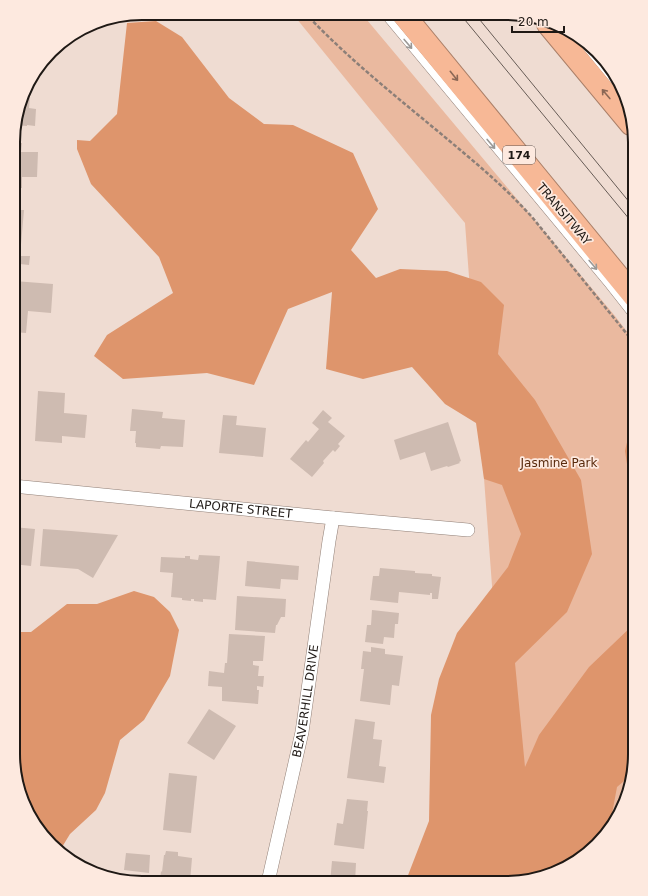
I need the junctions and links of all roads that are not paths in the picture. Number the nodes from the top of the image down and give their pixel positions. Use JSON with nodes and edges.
{"nodes":[{"id":1,"x":389,"y":20,"type":"edge"},
{"id":2,"x":408,"y":20,"type":"edge"},
{"id":3,"x":552,"y":29,"type":"edge"},
{"id":4,"x":596,"y":59,"type":"edge"},
{"id":5,"x":603,"y":68,"type":"edge"},
{"id":6,"x":625,"y":117,"type":"edge"},
{"id":7,"x":628,"y":288,"type":"edge"},
{"id":8,"x":628,"y":309,"type":"edge"},
{"id":9,"x":20,"y":487,"type":"edge"},
{"id":10,"x":333,"y":518,"type":"junction"},
{"id":11,"x":468,"y":530,"type":"dead end"},
{"id":12,"x":269,"y":876,"type":"edge"}],
"edges":[{"from":1,"to":8,"type":"lane","name":"TRANSITWAY","one_way":true},
{"from":2,"to":7,"type":"highway","number":"174","one_way":true},
{"from":6,"to":3,"type":"highway","one_way":true},
{"from":4,"to":5,"type":"lane"},
{"from":9,"to":10,"type":"street","name":"LAPORTE STREET"},
{"from":10,"to":11,"type":"street","name":"LAPORTE STREET"},
{"from":10,"to":12,"type":"street","name":"BEAVERHILL DRIVE"}]}
